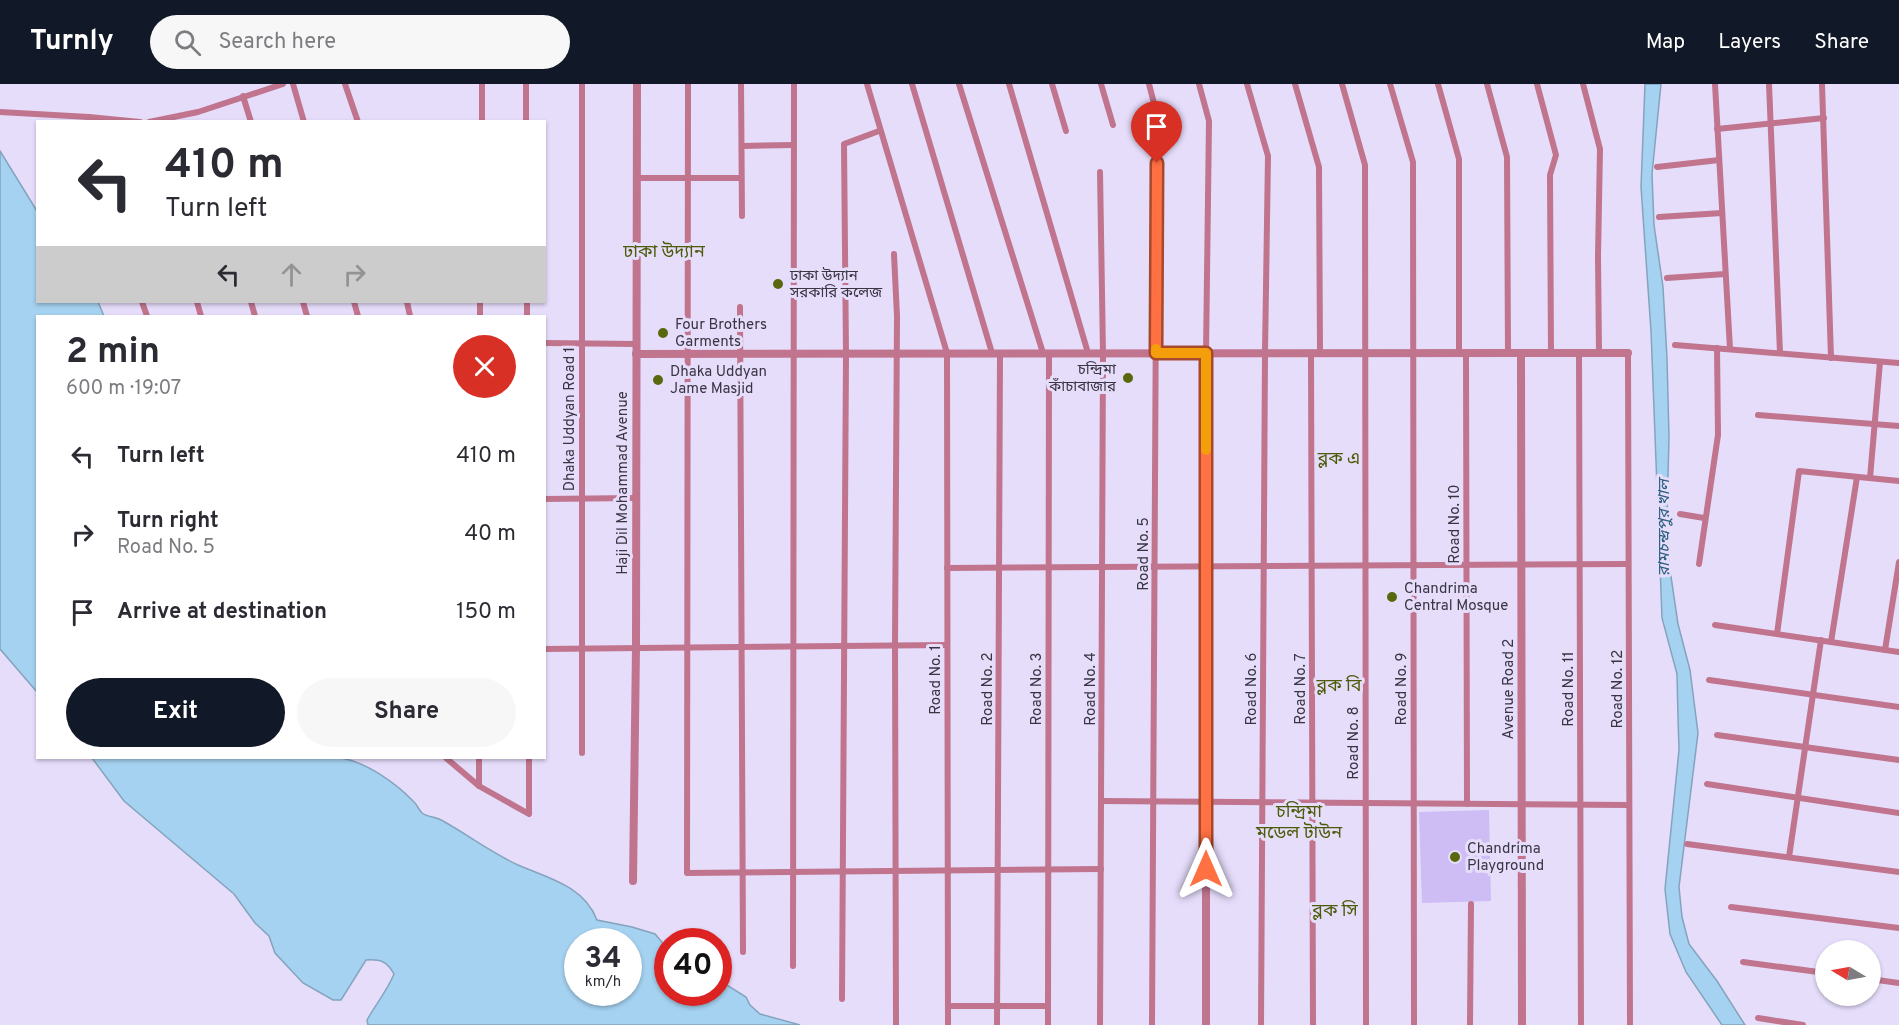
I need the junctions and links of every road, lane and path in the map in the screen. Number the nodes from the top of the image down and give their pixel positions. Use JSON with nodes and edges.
{"nodes":[{"id":1,"x":283,"y":84,"type":"edge"},
{"id":2,"x":293,"y":84,"type":"edge"},
{"id":3,"x":345,"y":84,"type":"edge"},
{"id":4,"x":482,"y":84,"type":"edge"},
{"id":5,"x":526,"y":84,"type":"edge"},
{"id":6,"x":582,"y":84,"type":"edge"},
{"id":7,"x":637,"y":84,"type":"edge"},
{"id":8,"x":688,"y":84,"type":"edge"},
{"id":9,"x":741,"y":84,"type":"edge"},
{"id":10,"x":794,"y":84,"type":"edge"},
{"id":11,"x":867,"y":84,"type":"edge"},
{"id":12,"x":912,"y":84,"type":"edge"},
{"id":13,"x":959,"y":84,"type":"edge"},
{"id":14,"x":1010,"y":84,"type":"edge"},
{"id":15,"x":1052,"y":84,"type":"edge"},
{"id":16,"x":1101,"y":84,"type":"edge"},
{"id":17,"x":1149,"y":84,"type":"edge"},
{"id":18,"x":1199,"y":84,"type":"edge"},
{"id":19,"x":1247,"y":84,"type":"edge"},
{"id":20,"x":1295,"y":84,"type":"edge"},
{"id":21,"x":1342,"y":84,"type":"edge"},
{"id":22,"x":1390,"y":84,"type":"edge"},
{"id":23,"x":1438,"y":84,"type":"edge"},
{"id":24,"x":1486,"y":84,"type":"edge"},
{"id":25,"x":1537,"y":84,"type":"edge"},
{"id":26,"x":1583,"y":84,"type":"edge"},
{"id":27,"x":1715,"y":84,"type":"edge"},
{"id":28,"x":1769,"y":84,"type":"edge"},
{"id":29,"x":1822,"y":84,"type":"edge"},
{"id":30,"x":243,"y":96,"type":"junction"},
{"id":31,"x":0,"y":112,"type":"edge"},
{"id":32,"x":198,"y":112,"type":"junction"},
{"id":33,"x":1824,"y":118,"type":"junction"},
{"id":34,"x":89,"y":119,"type":"edge"},
{"id":35,"x":106,"y":120,"type":"edge"},
{"id":36,"x":159,"y":120,"type":"edge"},
{"id":37,"x":200,"y":120,"type":"edge"},
{"id":38,"x":250,"y":120,"type":"edge"},
{"id":39,"x":303,"y":120,"type":"edge"},
{"id":40,"x":356,"y":120,"type":"edge"},
{"id":41,"x":482,"y":120,"type":"edge"},
{"id":42,"x":526,"y":120,"type":"edge"},
{"id":43,"x":1771,"y":123,"type":"junction"},
{"id":44,"x":1113,"y":125,"type":"dead end"},
{"id":45,"x":1717,"y":129,"type":"junction"},
{"id":46,"x":879,"y":131,"type":"junction"},
{"id":47,"x":1066,"y":131,"type":"dead end"},
{"id":48,"x":794,"y":145,"type":"junction"},
{"id":49,"x":742,"y":146,"type":"junction"},
{"id":50,"x":1719,"y":160,"type":"junction"},
{"id":51,"x":1657,"y":167,"type":"dead end"},
{"id":52,"x":1100,"y":172,"type":"dead end"},
{"id":53,"x":636,"y":178,"type":"junction"},
{"id":54,"x":688,"y":178,"type":"junction"},
{"id":55,"x":741,"y":178,"type":"junction"},
{"id":56,"x":1722,"y":213,"type":"junction"},
{"id":57,"x":742,"y":216,"type":"dead end"},
{"id":58,"x":1659,"y":217,"type":"dead end"},
{"id":59,"x":894,"y":254,"type":"dead end"},
{"id":60,"x":1725,"y":274,"type":"junction"},
{"id":61,"x":1667,"y":278,"type":"dead end"},
{"id":62,"x":740,"y":307,"type":"dead end"},
{"id":63,"x":546,"y":344,"type":"edge"},
{"id":64,"x":582,"y":344,"type":"junction"},
{"id":65,"x":636,"y":344,"type":"junction"},
{"id":66,"x":1674,"y":345,"type":"dead end"},
{"id":67,"x":1717,"y":348,"type":"junction"},
{"id":68,"x":1730,"y":349,"type":"junction"},
{"id":69,"x":946,"y":353,"type":"junction"},
{"id":70,"x":996,"y":353,"type":"junction"},
{"id":71,"x":1046,"y":353,"type":"junction"},
{"id":72,"x":1088,"y":353,"type":"junction"},
{"id":73,"x":1103,"y":353,"type":"junction"},
{"id":74,"x":1156,"y":353,"type":"junction"},
{"id":75,"x":1206,"y":353,"type":"junction"},
{"id":76,"x":1265,"y":353,"type":"junction"},
{"id":77,"x":1315,"y":353,"type":"junction"},
{"id":78,"x":1365,"y":353,"type":"junction"},
{"id":79,"x":1413,"y":353,"type":"junction"},
{"id":80,"x":1462,"y":353,"type":"junction"},
{"id":81,"x":1508,"y":353,"type":"junction"},
{"id":82,"x":1521,"y":353,"type":"junction"},
{"id":83,"x":1551,"y":353,"type":"junction"},
{"id":84,"x":1579,"y":353,"type":"junction"},
{"id":85,"x":1599,"y":353,"type":"junction"},
{"id":86,"x":1628,"y":353,"type":"joint"},
{"id":87,"x":1780,"y":353,"type":"junction"},
{"id":88,"x":636,"y":354,"type":"junction"},
{"id":89,"x":688,"y":354,"type":"junction"},
{"id":90,"x":740,"y":354,"type":"junction"},
{"id":91,"x":794,"y":354,"type":"junction"},
{"id":92,"x":846,"y":354,"type":"junction"},
{"id":93,"x":896,"y":354,"type":"junction"},
{"id":94,"x":1832,"y":358,"type":"junction"},
{"id":95,"x":1880,"y":362,"type":"junction"},
{"id":96,"x":1899,"y":363,"type":"edge"},
{"id":97,"x":1758,"y":415,"type":"dead end"},
{"id":98,"x":1876,"y":424,"type":"junction"},
{"id":99,"x":1899,"y":426,"type":"edge"},
{"id":100,"x":1857,"y":477,"type":"junction"},
{"id":101,"x":1870,"y":478,"type":"junction"},
{"id":102,"x":1899,"y":481,"type":"edge"},
{"id":103,"x":581,"y":498,"type":"junction"},
{"id":104,"x":635,"y":498,"type":"junction"},
{"id":105,"x":546,"y":499,"type":"edge"},
{"id":106,"x":1680,"y":514,"type":"dead end"},
{"id":107,"x":1704,"y":518,"type":"junction"},
{"id":108,"x":1899,"y":562,"type":"edge"},
{"id":109,"x":1579,"y":564,"type":"junction"},
{"id":110,"x":1628,"y":564,"type":"junction"},
{"id":111,"x":1699,"y":564,"type":"dead end"},
{"id":112,"x":1365,"y":565,"type":"junction"},
{"id":113,"x":1413,"y":565,"type":"junction"},
{"id":114,"x":1466,"y":565,"type":"junction"},
{"id":115,"x":1521,"y":565,"type":"junction"},
{"id":116,"x":1206,"y":566,"type":"junction"},
{"id":117,"x":1264,"y":566,"type":"junction"},
{"id":118,"x":1312,"y":566,"type":"junction"},
{"id":119,"x":999,"y":567,"type":"junction"},
{"id":120,"x":1049,"y":567,"type":"junction"},
{"id":121,"x":1102,"y":567,"type":"junction"},
{"id":122,"x":1155,"y":567,"type":"junction"},
{"id":123,"x":947,"y":568,"type":"junction"},
{"id":124,"x":1715,"y":625,"type":"dead end"},
{"id":125,"x":1777,"y":634,"type":"junction"},
{"id":126,"x":1821,"y":640,"type":"junction"},
{"id":127,"x":1831,"y":642,"type":"junction"},
{"id":128,"x":894,"y":645,"type":"junction"},
{"id":129,"x":947,"y":645,"type":"junction"},
{"id":130,"x":794,"y":646,"type":"junction"},
{"id":131,"x":844,"y":646,"type":"junction"},
{"id":132,"x":688,"y":647,"type":"junction"},
{"id":133,"x":741,"y":647,"type":"junction"},
{"id":134,"x":580,"y":648,"type":"junction"},
{"id":135,"x":636,"y":648,"type":"junction"},
{"id":136,"x":546,"y":649,"type":"edge"},
{"id":137,"x":1885,"y":650,"type":"junction"},
{"id":138,"x":1899,"y":652,"type":"edge"},
{"id":139,"x":1709,"y":680,"type":"dead end"},
{"id":140,"x":1813,"y":695,"type":"junction"},
{"id":141,"x":1899,"y":707,"type":"edge"},
{"id":142,"x":1717,"y":735,"type":"dead end"},
{"id":143,"x":1805,"y":747,"type":"junction"},
{"id":144,"x":582,"y":753,"type":"dead end"},
{"id":145,"x":447,"y":759,"type":"edge"},
{"id":146,"x":479,"y":759,"type":"edge"},
{"id":147,"x":529,"y":759,"type":"edge"},
{"id":148,"x":1899,"y":760,"type":"edge"},
{"id":149,"x":1707,"y":784,"type":"dead end"},
{"id":150,"x":479,"y":786,"type":"junction"},
{"id":151,"x":1798,"y":798,"type":"junction"},
{"id":152,"x":1101,"y":801,"type":"junction"},
{"id":153,"x":1154,"y":801,"type":"junction"},
{"id":154,"x":1206,"y":802,"type":"junction"},
{"id":155,"x":1263,"y":802,"type":"junction"},
{"id":156,"x":1313,"y":803,"type":"junction"},
{"id":157,"x":1365,"y":803,"type":"junction"},
{"id":158,"x":1413,"y":803,"type":"junction"},
{"id":159,"x":1467,"y":804,"type":"junction"},
{"id":160,"x":1522,"y":804,"type":"junction"},
{"id":161,"x":1580,"y":805,"type":"junction"},
{"id":162,"x":1629,"y":805,"type":"junction"},
{"id":163,"x":1899,"y":813,"type":"edge"},
{"id":164,"x":1687,"y":844,"type":"dead end"},
{"id":165,"x":1789,"y":857,"type":"junction"},
{"id":166,"x":998,"y":870,"type":"junction"},
{"id":167,"x":1048,"y":870,"type":"junction"},
{"id":168,"x":1101,"y":870,"type":"junction"},
{"id":169,"x":896,"y":871,"type":"junction"},
{"id":170,"x":948,"y":871,"type":"junction"},
{"id":171,"x":792,"y":872,"type":"junction"},
{"id":172,"x":843,"y":872,"type":"junction"},
{"id":173,"x":1899,"y":872,"type":"edge"},
{"id":174,"x":742,"y":873,"type":"junction"},
{"id":175,"x":633,"y":882,"type":"dead end"},
{"id":176,"x":1471,"y":904,"type":"dead end"},
{"id":177,"x":1731,"y":907,"type":"dead end"},
{"id":178,"x":1899,"y":928,"type":"edge"},
{"id":179,"x":742,"y":952,"type":"dead end"},
{"id":180,"x":1743,"y":963,"type":"dead end"},
{"id":181,"x":793,"y":966,"type":"dead end"},
{"id":182,"x":1815,"y":972,"type":"edge"},
{"id":183,"x":1881,"y":981,"type":"edge"},
{"id":184,"x":1899,"y":983,"type":"edge"},
{"id":185,"x":842,"y":999,"type":"dead end"},
{"id":186,"x":948,"y":1006,"type":"junction"},
{"id":187,"x":998,"y":1006,"type":"junction"},
{"id":188,"x":1048,"y":1006,"type":"junction"},
{"id":189,"x":1758,"y":1018,"type":"dead end"},
{"id":190,"x":896,"y":1025,"type":"edge"},
{"id":191,"x":948,"y":1025,"type":"edge"},
{"id":192,"x":997,"y":1025,"type":"edge"},
{"id":193,"x":1048,"y":1025,"type":"edge"},
{"id":194,"x":1100,"y":1025,"type":"edge"},
{"id":195,"x":1152,"y":1025,"type":"edge"},
{"id":196,"x":1206,"y":1025,"type":"edge"},
{"id":197,"x":1262,"y":1025,"type":"edge"},
{"id":198,"x":1313,"y":1025,"type":"edge"},
{"id":199,"x":1366,"y":1025,"type":"edge"},
{"id":200,"x":1414,"y":1025,"type":"edge"},
{"id":201,"x":1470,"y":1025,"type":"edge"},
{"id":202,"x":1522,"y":1025,"type":"edge"},
{"id":203,"x":1581,"y":1025,"type":"edge"},
{"id":204,"x":1630,"y":1025,"type":"edge"},
{"id":205,"x":1803,"y":1025,"type":"edge"}],
"edges":[{"from":1,"to":30,"type":"street"},
{"from":2,"to":39,"type":"street"},
{"from":3,"to":40,"type":"street"},
{"from":4,"to":41,"type":"street"},
{"from":5,"to":42,"type":"street"},
{"from":6,"to":64,"type":"street","name":"Dhaka Uddyan Road 1"},
{"from":7,"to":53,"type":"street","name":"Haji Dil Mohammad Avenue"},
{"from":8,"to":54,"type":"street"},
{"from":9,"to":49,"type":"street"},
{"from":10,"to":48,"type":"street"},
{"from":11,"to":46,"type":"street","name":"Road No. 1"},
{"from":12,"to":70,"type":"street","name":"Road No. 2"},
{"from":13,"to":71,"type":"street","name":"Road No. 3"},
{"from":14,"to":72,"type":"street"},
{"from":15,"to":47,"type":"street"},
{"from":16,"to":44,"type":"street"},
{"from":17,"to":74,"type":"street","name":"Road No. 5"},
{"from":18,"to":75,"type":"street"},
{"from":19,"to":76,"type":"street","name":"Road No. 6"},
{"from":20,"to":77,"type":"street","name":"Road No. 7"},
{"from":21,"to":78,"type":"street","name":"Road No. 8"},
{"from":22,"to":79,"type":"street","name":"Road No. 9"},
{"from":23,"to":80,"type":"street","name":"Road No. 10"},
{"from":24,"to":81,"type":"street"},
{"from":25,"to":83,"type":"street"},
{"from":26,"to":85,"type":"street"},
{"from":27,"to":45,"type":"street"},
{"from":28,"to":43,"type":"street"},
{"from":29,"to":33,"type":"street"},
{"from":30,"to":32,"type":"street"},
{"from":30,"to":38,"type":"street"},
{"from":31,"to":34,"type":"street"},
{"from":32,"to":36,"type":"street"},
{"from":32,"to":37,"type":"street"},
{"from":33,"to":43,"type":"street"},
{"from":33,"to":94,"type":"street"},
{"from":34,"to":35,"type":"street"},
{"from":43,"to":45,"type":"street"},
{"from":43,"to":87,"type":"street"},
{"from":45,"to":50,"type":"street"},
{"from":46,"to":69,"type":"street","name":"Road No. 1"},
{"from":46,"to":92,"type":"street"},
{"from":48,"to":49,"type":"street"},
{"from":48,"to":91,"type":"street"},
{"from":49,"to":55,"type":"street"},
{"from":50,"to":51,"type":"street"},
{"from":50,"to":56,"type":"street"},
{"from":52,"to":73,"type":"street","name":"Road No. 4"},
{"from":53,"to":54,"type":"street"},
{"from":53,"to":65,"type":"street","name":"Haji Dil Mohammad Avenue"},
{"from":54,"to":55,"type":"street"},
{"from":54,"to":89,"type":"street"},
{"from":55,"to":57,"type":"street"},
{"from":56,"to":58,"type":"street"},
{"from":56,"to":60,"type":"street"},
{"from":59,"to":93,"type":"street"},
{"from":60,"to":61,"type":"street"},
{"from":60,"to":68,"type":"street"},
{"from":62,"to":90,"type":"street"},
{"from":63,"to":64,"type":"street"},
{"from":64,"to":65,"type":"street"},
{"from":64,"to":103,"type":"street","name":"Dhaka Uddyan Road 1"},
{"from":65,"to":88,"type":"street","name":"Haji Dil Mohammad Avenue"},
{"from":66,"to":67,"type":"street"},
{"from":67,"to":68,"type":"street"},
{"from":67,"to":107,"type":"street"},
{"from":68,"to":87,"type":"street"},
{"from":69,"to":70,"type":"street"},
{"from":69,"to":93,"type":"street"},
{"from":69,"to":123,"type":"street","name":"Road No. 1"},
{"from":70,"to":71,"type":"street"},
{"from":70,"to":119,"type":"street","name":"Road No. 2"},
{"from":71,"to":72,"type":"street"},
{"from":71,"to":120,"type":"street","name":"Road No. 3"},
{"from":72,"to":73,"type":"street"},
{"from":73,"to":74,"type":"street"},
{"from":73,"to":121,"type":"street","name":"Road No. 4"},
{"from":74,"to":75,"type":"street"},
{"from":74,"to":122,"type":"street","name":"Road No. 5"},
{"from":75,"to":76,"type":"street"},
{"from":75,"to":116,"type":"street"},
{"from":76,"to":77,"type":"street"},
{"from":76,"to":117,"type":"street","name":"Road No. 6"},
{"from":77,"to":78,"type":"street"},
{"from":77,"to":118,"type":"street","name":"Road No. 7"},
{"from":78,"to":79,"type":"street"},
{"from":78,"to":112,"type":"street","name":"Road No. 8"},
{"from":79,"to":80,"type":"street"},
{"from":79,"to":113,"type":"street","name":"Road No. 9"},
{"from":80,"to":81,"type":"street"},
{"from":80,"to":114,"type":"street","name":"Road No. 10"},
{"from":81,"to":82,"type":"street"},
{"from":82,"to":83,"type":"street"},
{"from":82,"to":115,"type":"street","name":"Avenue Road 2"},
{"from":83,"to":84,"type":"street"},
{"from":84,"to":85,"type":"street"},
{"from":84,"to":109,"type":"street","name":"Road No. 11"},
{"from":85,"to":86,"type":"street"},
{"from":86,"to":110,"type":"street","name":"Road No. 12"},
{"from":87,"to":94,"type":"street"},
{"from":88,"to":89,"type":"street"},
{"from":88,"to":104,"type":"street","name":"Haji Dil Mohammad Avenue"},
{"from":89,"to":90,"type":"street"},
{"from":89,"to":132,"type":"street"},
{"from":90,"to":91,"type":"street"},
{"from":90,"to":133,"type":"street"},
{"from":91,"to":92,"type":"street"},
{"from":91,"to":130,"type":"street"},
{"from":92,"to":93,"type":"street"},
{"from":92,"to":131,"type":"street"},
{"from":93,"to":128,"type":"street"},
{"from":94,"to":95,"type":"street"},
{"from":95,"to":96,"type":"street"},
{"from":95,"to":98,"type":"street"},
{"from":97,"to":98,"type":"street"},
{"from":98,"to":99,"type":"street"},
{"from":98,"to":101,"type":"street"},
{"from":100,"to":101,"type":"street"},
{"from":100,"to":125,"type":"street"},
{"from":100,"to":127,"type":"street"},
{"from":101,"to":102,"type":"street"},
{"from":103,"to":104,"type":"street"},
{"from":103,"to":105,"type":"street"},
{"from":103,"to":134,"type":"street","name":"Dhaka Uddyan Road 1"},
{"from":104,"to":135,"type":"street","name":"Haji Dil Mohammad Avenue"},
{"from":106,"to":107,"type":"street"},
{"from":107,"to":111,"type":"street"},
{"from":108,"to":137,"type":"street"},
{"from":109,"to":110,"type":"street"},
{"from":109,"to":115,"type":"street"},
{"from":109,"to":161,"type":"street","name":"Road No. 11"},
{"from":110,"to":162,"type":"street","name":"Road No. 12"},
{"from":112,"to":113,"type":"street"},
{"from":112,"to":118,"type":"street"},
{"from":112,"to":157,"type":"street","name":"Road No. 8"},
{"from":113,"to":114,"type":"street"},
{"from":113,"to":158,"type":"street","name":"Road No. 9"},
{"from":114,"to":115,"type":"street"},
{"from":114,"to":159,"type":"street","name":"Road No. 10"},
{"from":115,"to":160,"type":"street","name":"Avenue Road 2"},
{"from":116,"to":117,"type":"street"},
{"from":116,"to":122,"type":"street"},
{"from":116,"to":154,"type":"street"},
{"from":117,"to":118,"type":"street"},
{"from":117,"to":155,"type":"street","name":"Road No. 6"},
{"from":118,"to":156,"type":"street","name":"Road No. 7"},
{"from":119,"to":120,"type":"street"},
{"from":119,"to":123,"type":"street"},
{"from":119,"to":166,"type":"street","name":"Road No. 2"},
{"from":120,"to":121,"type":"street"},
{"from":120,"to":167,"type":"street","name":"Road No. 3"},
{"from":121,"to":122,"type":"street"},
{"from":121,"to":152,"type":"street","name":"Road No. 4"},
{"from":122,"to":153,"type":"street","name":"Road No. 5"},
{"from":123,"to":129,"type":"street","name":"Road No. 1"},
{"from":124,"to":125,"type":"street"},
{"from":125,"to":126,"type":"street"},
{"from":126,"to":127,"type":"street"},
{"from":126,"to":140,"type":"street"},
{"from":127,"to":137,"type":"street"},
{"from":128,"to":129,"type":"street"},
{"from":128,"to":131,"type":"street"},
{"from":128,"to":169,"type":"street"},
{"from":129,"to":170,"type":"street","name":"Road No. 1"},
{"from":130,"to":131,"type":"street"},
{"from":130,"to":133,"type":"street"},
{"from":130,"to":171,"type":"street"},
{"from":131,"to":172,"type":"street"},
{"from":132,"to":133,"type":"street"},
{"from":132,"to":135,"type":"street"},
{"from":132,"to":174,"type":"street"},
{"from":133,"to":174,"type":"street"},
{"from":134,"to":135,"type":"street"},
{"from":134,"to":136,"type":"street"},
{"from":134,"to":144,"type":"street","name":"Dhaka Uddyan Road 1"},
{"from":135,"to":175,"type":"street","name":"Haji Dil Mohammad Avenue"},
{"from":137,"to":138,"type":"street"},
{"from":139,"to":140,"type":"street"},
{"from":140,"to":141,"type":"street"},
{"from":140,"to":143,"type":"street"},
{"from":142,"to":143,"type":"street"},
{"from":143,"to":148,"type":"street"},
{"from":143,"to":151,"type":"street"},
{"from":145,"to":150,"type":"street"},
{"from":146,"to":150,"type":"street"},
{"from":147,"to":150,"type":"street"},
{"from":149,"to":151,"type":"street"},
{"from":151,"to":163,"type":"street"},
{"from":151,"to":165,"type":"street"},
{"from":152,"to":153,"type":"street"},
{"from":152,"to":168,"type":"street","name":"Road No. 4"},
{"from":153,"to":154,"type":"street"},
{"from":153,"to":195,"type":"street","name":"Road No. 5"},
{"from":154,"to":155,"type":"street"},
{"from":154,"to":196,"type":"street"},
{"from":155,"to":156,"type":"street"},
{"from":155,"to":197,"type":"street","name":"Road No. 6"},
{"from":156,"to":157,"type":"street"},
{"from":156,"to":198,"type":"street","name":"Road No. 7"},
{"from":157,"to":158,"type":"street"},
{"from":157,"to":199,"type":"street","name":"Road No. 8"},
{"from":158,"to":159,"type":"street"},
{"from":158,"to":200,"type":"street","name":"Road No. 9"},
{"from":159,"to":160,"type":"street"},
{"from":160,"to":161,"type":"street"},
{"from":160,"to":202,"type":"street","name":"Avenue Road 2"},
{"from":161,"to":162,"type":"street"},
{"from":161,"to":203,"type":"street","name":"Road No. 11"},
{"from":162,"to":204,"type":"street","name":"Road No. 12"},
{"from":164,"to":165,"type":"street"},
{"from":165,"to":173,"type":"street"},
{"from":166,"to":167,"type":"street"},
{"from":166,"to":170,"type":"street"},
{"from":166,"to":187,"type":"street","name":"Road No. 2"},
{"from":167,"to":168,"type":"street"},
{"from":167,"to":188,"type":"street","name":"Road No. 3"},
{"from":168,"to":194,"type":"street","name":"Road No. 4"},
{"from":169,"to":170,"type":"street"},
{"from":169,"to":172,"type":"street"},
{"from":169,"to":190,"type":"street"},
{"from":170,"to":186,"type":"street","name":"Road No. 1"},
{"from":171,"to":172,"type":"street"},
{"from":171,"to":174,"type":"street"},
{"from":171,"to":181,"type":"street"},
{"from":172,"to":185,"type":"street"},
{"from":174,"to":179,"type":"street"},
{"from":176,"to":201,"type":"street"},
{"from":177,"to":178,"type":"street"},
{"from":180,"to":182,"type":"street"},
{"from":183,"to":184,"type":"street"},
{"from":186,"to":187,"type":"street"},
{"from":186,"to":191,"type":"street","name":"Road No. 1"},
{"from":187,"to":188,"type":"street"},
{"from":187,"to":192,"type":"street","name":"Road No. 2"},
{"from":188,"to":193,"type":"street","name":"Road No. 3"},
{"from":189,"to":205,"type":"street"}]}
